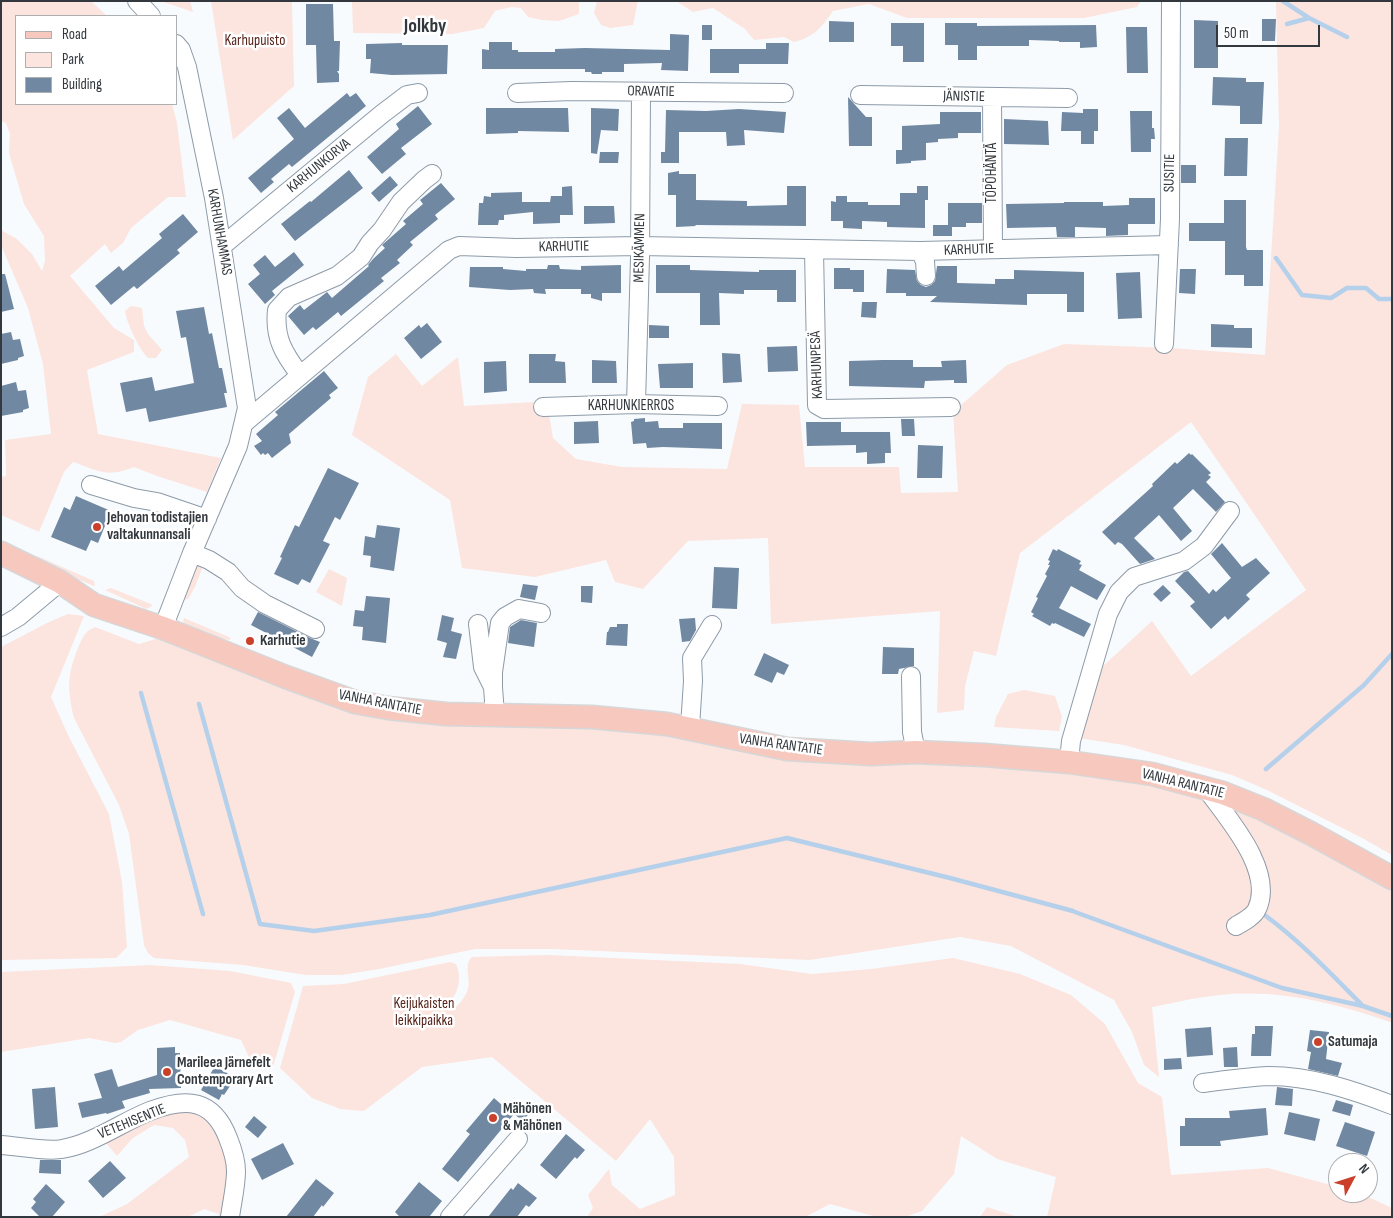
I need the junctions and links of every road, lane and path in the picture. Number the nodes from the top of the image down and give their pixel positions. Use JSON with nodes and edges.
{"nodes":[{"id":1,"x":137,"y":1,"type":"edge"},
{"id":2,"x":1171,"y":1,"type":"edge"},
{"id":3,"x":150,"y":15,"type":"edge"},
{"id":4,"x":178,"y":46,"type":"edge"},
{"id":5,"x":641,"y":92,"type":"junction"},
{"id":6,"x":418,"y":93,"type":"dead end"},
{"id":7,"x":517,"y":93,"type":"dead end"},
{"id":8,"x":784,"y":93,"type":"dead end"},
{"id":9,"x":860,"y":95,"type":"dead end"},
{"id":10,"x":992,"y":97,"type":"junction"},
{"id":11,"x":1068,"y":98,"type":"dead end"},
{"id":12,"x":432,"y":174,"type":"dead end"},
{"id":13,"x":1169,"y":245,"type":"junction"},
{"id":14,"x":222,"y":246,"type":"junction"},
{"id":15,"x":640,"y":246,"type":"junction"},
{"id":16,"x":814,"y":250,"type":"junction"},
{"id":17,"x":993,"y":250,"type":"junction"},
{"id":18,"x":920,"y":251,"type":"junction"},
{"id":19,"x":926,"y":276,"type":"dead end"},
{"id":20,"x":1164,"y":344,"type":"dead end"},
{"id":21,"x":300,"y":375,"type":"junction"},
{"id":22,"x":636,"y":404,"type":"junction"},
{"id":23,"x":718,"y":406,"type":"dead end"},
{"id":24,"x":543,"y":407,"type":"dead end"},
{"id":25,"x":951,"y":407,"type":"dead end"},
{"id":26,"x":244,"y":423,"type":"junction"},
{"id":27,"x":91,"y":485,"type":"dead end"},
{"id":28,"x":1230,"y":511,"type":"dead end"},
{"id":29,"x":207,"y":519,"type":"junction"},
{"id":30,"x":192,"y":553,"type":"junction"},
{"id":31,"x":1,"y":554,"type":"edge"},
{"id":32,"x":60,"y":582,"type":"junction"},
{"id":33,"x":540,"y":613,"type":"dead end"},
{"id":34,"x":478,"y":624,"type":"dead end"},
{"id":35,"x":712,"y":625,"type":"dead end"},
{"id":36,"x":1,"y":626,"type":"edge"},
{"id":37,"x":163,"y":628,"type":"junction"},
{"id":38,"x":316,"y":630,"type":"dead end"},
{"id":39,"x":911,"y":676,"type":"dead end"},
{"id":40,"x":493,"y":686,"type":"junction"},
{"id":41,"x":494,"y":715,"type":"junction"},
{"id":42,"x":690,"y":728,"type":"junction"},
{"id":43,"x":916,"y":752,"type":"junction"},
{"id":44,"x":1069,"y":762,"type":"junction"},
{"id":45,"x":1206,"y":788,"type":"junction"},
{"id":46,"x":1392,"y":878,"type":"edge"},
{"id":47,"x":1236,"y":926,"type":"dead end"},
{"id":48,"x":1203,"y":1083,"type":"dead end"},
{"id":49,"x":1392,"y":1105,"type":"edge"},
{"id":50,"x":518,"y":1139,"type":"dead end"},
{"id":51,"x":1,"y":1145,"type":"edge"},
{"id":52,"x":230,"y":1217,"type":"edge"},
{"id":53,"x":450,"y":1217,"type":"edge"}],
"edges":[{"from":1,"to":3,"type":"street"},
{"from":2,"to":13,"type":"street","name":"SUSITIE"},
{"from":4,"to":14,"type":"street","name":"KARHUNHAMMAS"},
{"from":5,"to":7,"type":"street","name":"ORAVATIE"},
{"from":5,"to":8,"type":"street","name":"ORAVATIE"},
{"from":5,"to":15,"type":"street","name":"MESIKÄMMEN"},
{"from":6,"to":14,"type":"street","name":"KARHUNKORVA"},
{"from":9,"to":10,"type":"street","name":"JÄNISTIE"},
{"from":10,"to":11,"type":"street","name":"JÄNISTIE"},
{"from":10,"to":17,"type":"street","name":"TÖPÖHÄNTÄ"},
{"from":12,"to":21,"type":"street"},
{"from":13,"to":17,"type":"street","name":"KARHUTIE"},
{"from":13,"to":20,"type":"street","name":"SUSITIE"},
{"from":14,"to":26,"type":"street","name":"KARHUNHAMMAS"},
{"from":15,"to":16,"type":"street","name":"KARHUTIE"},
{"from":15,"to":21,"type":"street","name":"KARHUTIE"},
{"from":15,"to":22,"type":"street","name":"MESIKÄMMEN"},
{"from":16,"to":18,"type":"street","name":"KARHUTIE"},
{"from":16,"to":25,"type":"street","name":"KARHUNPESÄ"},
{"from":17,"to":18,"type":"street","name":"KARHUTIE"},
{"from":18,"to":19,"type":"street"},
{"from":21,"to":26,"type":"street","name":"KARHUTIE"},
{"from":22,"to":23,"type":"street","name":"KARHUNKIERROS"},
{"from":22,"to":24,"type":"street","name":"KARHUNKIERROS"},
{"from":26,"to":29,"type":"street"},
{"from":27,"to":29,"type":"street"},
{"from":28,"to":44,"type":"street"},
{"from":29,"to":30,"type":"street"},
{"from":30,"to":37,"type":"street"},
{"from":30,"to":38,"type":"street"},
{"from":31,"to":32,"type":"main road","name":"VANHA RANTATIE"},
{"from":32,"to":36,"type":"street"},
{"from":32,"to":37,"type":"main road","name":"VANHA RANTATIE"},
{"from":33,"to":40,"type":"street"},
{"from":34,"to":40,"type":"street"},
{"from":35,"to":42,"type":"street"},
{"from":37,"to":41,"type":"main road","name":"VANHA RANTATIE"},
{"from":39,"to":43,"type":"street"},
{"from":40,"to":41,"type":"street"},
{"from":41,"to":42,"type":"main road","name":"VANHA RANTATIE"},
{"from":42,"to":43,"type":"main road","name":"VANHA RANTATIE"},
{"from":43,"to":44,"type":"main road","name":"VANHA RANTATIE"},
{"from":44,"to":45,"type":"main road","name":"VANHA RANTATIE"},
{"from":45,"to":46,"type":"main road","name":"VANHA RANTATIE"},
{"from":45,"to":47,"type":"street"},
{"from":48,"to":49,"type":"street"},
{"from":50,"to":53,"type":"street"},
{"from":51,"to":52,"type":"street","name":"VETEHISENTIE"}]}
